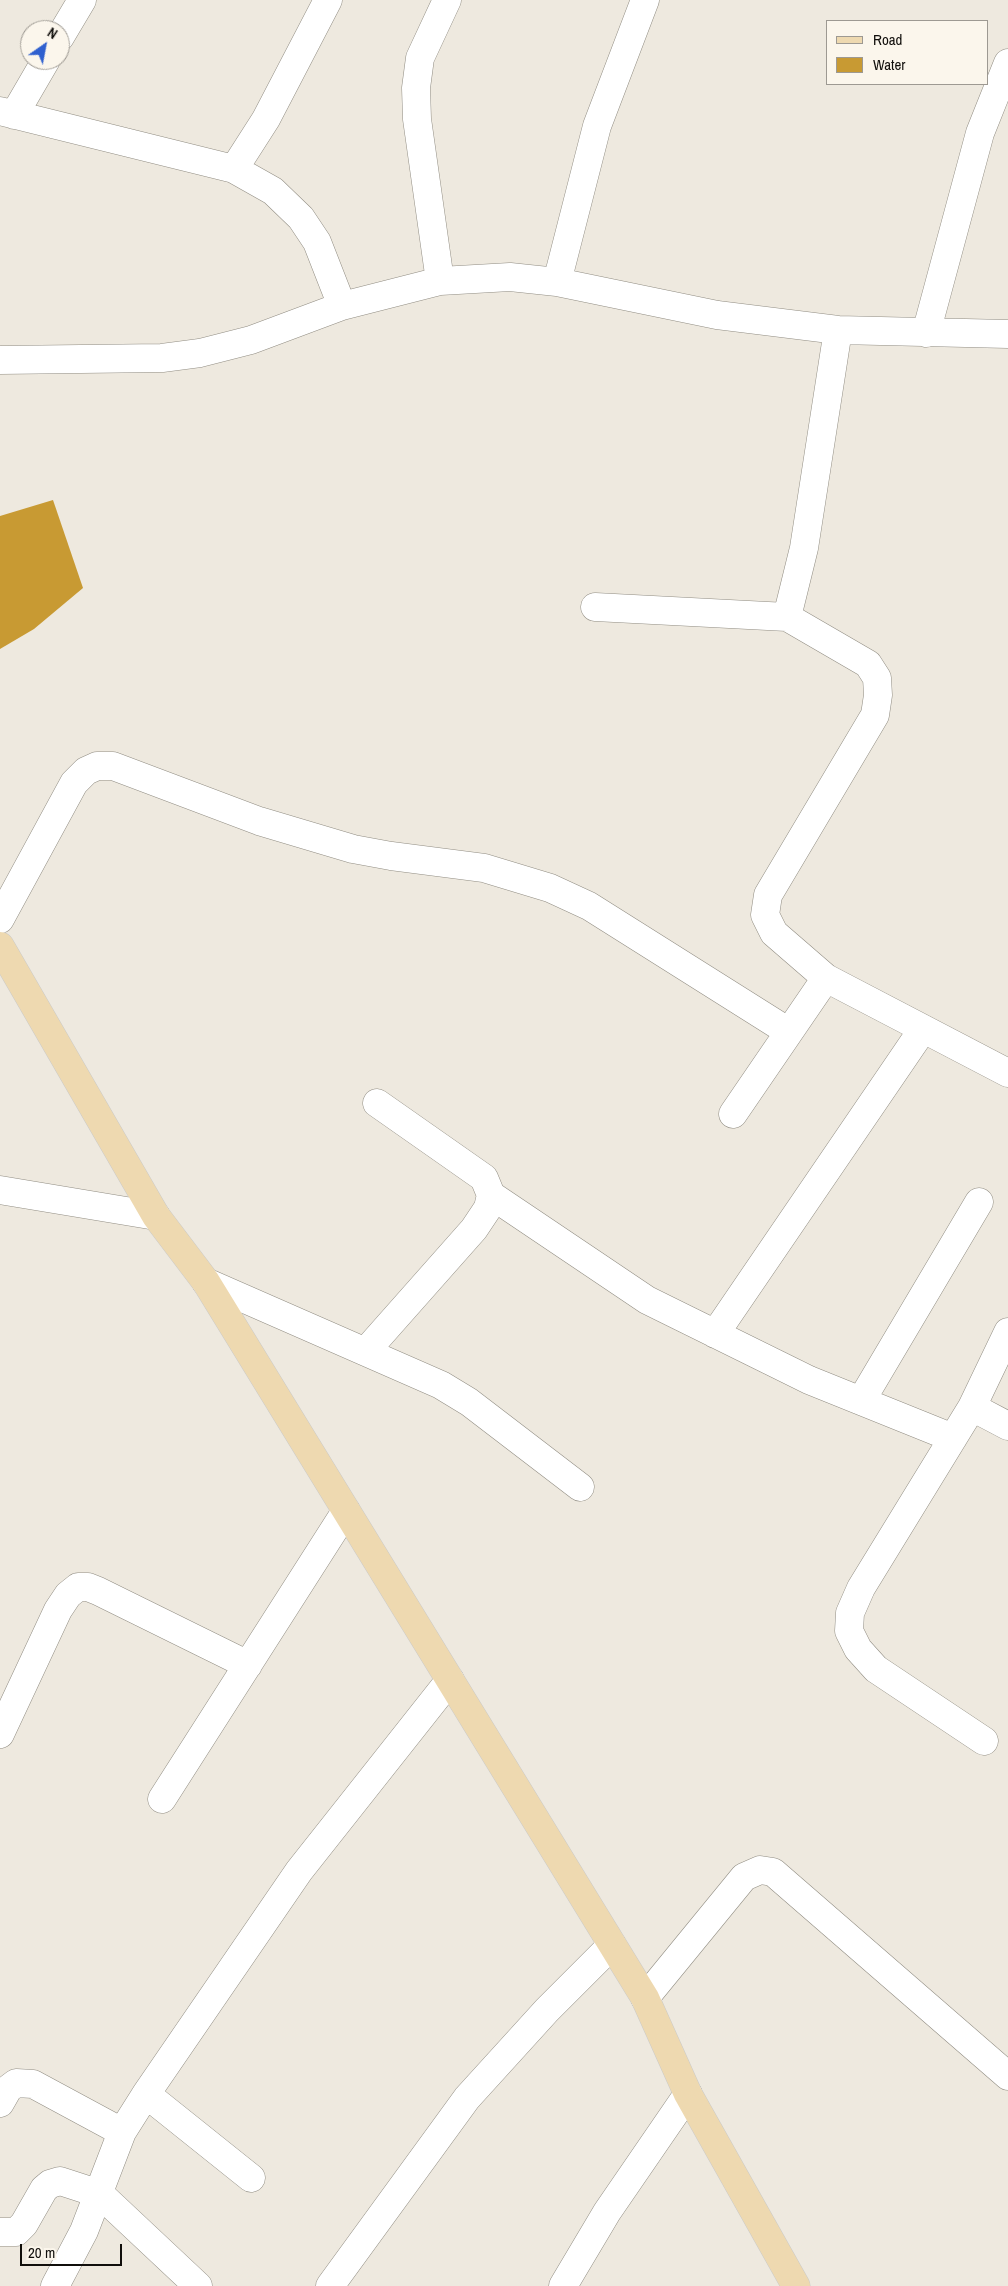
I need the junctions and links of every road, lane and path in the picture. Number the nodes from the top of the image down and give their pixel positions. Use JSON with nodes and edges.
{"nodes":[{"id":1,"x":82,"y":0,"type":"edge"},
{"id":2,"x":328,"y":0,"type":"edge"},
{"id":3,"x":448,"y":0,"type":"edge"},
{"id":4,"x":645,"y":0,"type":"edge"},
{"id":5,"x":70,"y":20,"type":"edge"},
{"id":6,"x":1008,"y":63,"type":"edge"},
{"id":7,"x":39,"y":70,"type":"edge"},
{"id":8,"x":7,"y":113,"type":"edge"},
{"id":9,"x":234,"y":169,"type":"junction"},
{"id":10,"x":440,"y":280,"type":"junction"},
{"id":11,"x":558,"y":282,"type":"junction"},
{"id":12,"x":342,"y":306,"type":"junction"},
{"id":13,"x":838,"y":330,"type":"junction"},
{"id":14,"x":926,"y":333,"type":"junction"},
{"id":15,"x":1008,"y":334,"type":"edge"},
{"id":16,"x":0,"y":360,"type":"edge"},
{"id":17,"x":595,"y":606,"type":"dead end"},
{"id":18,"x":787,"y":617,"type":"junction"},
{"id":19,"x":0,"y":919,"type":"edge"},
{"id":20,"x":0,"y":946,"type":"edge"},
{"id":21,"x":826,"y":978,"type":"junction"},
{"id":22,"x":923,"y":1029,"type":"junction"},
{"id":23,"x":788,"y":1032,"type":"junction"},
{"id":24,"x":1008,"y":1073,"type":"edge"},
{"id":25,"x":377,"y":1103,"type":"dead end"},
{"id":26,"x":733,"y":1114,"type":"dead end"},
{"id":27,"x":0,"y":1190,"type":"edge"},
{"id":28,"x":492,"y":1195,"type":"junction"},
{"id":29,"x":979,"y":1202,"type":"dead end"},
{"id":30,"x":156,"y":1216,"type":"junction"},
{"id":31,"x":206,"y":1282,"type":"junction"},
{"id":32,"x":1008,"y":1332,"type":"edge"},
{"id":33,"x":715,"y":1334,"type":"junction"},
{"id":34,"x":366,"y":1351,"type":"junction"},
{"id":35,"x":861,"y":1402,"type":"junction"},
{"id":36,"x":972,"y":1407,"type":"junction"},
{"id":37,"x":1008,"y":1426,"type":"edge"},
{"id":38,"x":953,"y":1438,"type":"junction"},
{"id":39,"x":580,"y":1487,"type":"dead end"},
{"id":40,"x":346,"y":1511,"type":"junction"},
{"id":41,"x":248,"y":1665,"type":"junction"},
{"id":42,"x":450,"y":1680,"type":"junction"},
{"id":43,"x":0,"y":1734,"type":"edge"},
{"id":44,"x":984,"y":1741,"type":"dead end"},
{"id":45,"x":162,"y":1799,"type":"dead end"},
{"id":46,"x":612,"y":1945,"type":"junction"},
{"id":47,"x":645,"y":1998,"type":"junction"},
{"id":48,"x":1008,"y":2076,"type":"edge"},
{"id":49,"x":3,"y":2091,"type":"edge"},
{"id":50,"x":146,"y":2094,"type":"junction"},
{"id":51,"x":688,"y":2094,"type":"junction"},
{"id":52,"x":122,"y":2132,"type":"junction"},
{"id":53,"x":251,"y":2178,"type":"dead end"},
{"id":54,"x":100,"y":2194,"type":"junction"},
{"id":55,"x":0,"y":2232,"type":"edge"},
{"id":56,"x":55,"y":2286,"type":"edge"},
{"id":57,"x":198,"y":2286,"type":"edge"},
{"id":58,"x":330,"y":2286,"type":"edge"},
{"id":59,"x":563,"y":2286,"type":"edge"},
{"id":60,"x":796,"y":2286,"type":"edge"}],
"edges":[{"from":1,"to":5,"type":"street"},
{"from":2,"to":9,"type":"street"},
{"from":3,"to":10,"type":"street"},
{"from":4,"to":11,"type":"street"},
{"from":6,"to":14,"type":"street"},
{"from":7,"to":8,"type":"street"},
{"from":8,"to":9,"type":"street"},
{"from":9,"to":12,"type":"street"},
{"from":10,"to":11,"type":"street"},
{"from":10,"to":12,"type":"street"},
{"from":11,"to":13,"type":"street"},
{"from":12,"to":16,"type":"street"},
{"from":13,"to":14,"type":"street"},
{"from":13,"to":18,"type":"street"},
{"from":14,"to":15,"type":"street"},
{"from":17,"to":18,"type":"street"},
{"from":18,"to":21,"type":"street"},
{"from":19,"to":23,"type":"street"},
{"from":20,"to":30,"type":"main road"},
{"from":21,"to":22,"type":"street"},
{"from":21,"to":23,"type":"street"},
{"from":22,"to":24,"type":"street"},
{"from":22,"to":33,"type":"street"},
{"from":23,"to":26,"type":"street"},
{"from":25,"to":28,"type":"street"},
{"from":27,"to":30,"type":"street"},
{"from":28,"to":33,"type":"street"},
{"from":28,"to":34,"type":"street"},
{"from":29,"to":35,"type":"street"},
{"from":30,"to":31,"type":"main road"},
{"from":31,"to":34,"type":"street"},
{"from":31,"to":40,"type":"main road"},
{"from":32,"to":36,"type":"street"},
{"from":33,"to":35,"type":"street"},
{"from":34,"to":39,"type":"street"},
{"from":35,"to":38,"type":"street"},
{"from":36,"to":37,"type":"street"},
{"from":36,"to":38,"type":"street"},
{"from":38,"to":44,"type":"street"},
{"from":40,"to":41,"type":"street"},
{"from":40,"to":42,"type":"main road"},
{"from":41,"to":43,"type":"street"},
{"from":41,"to":45,"type":"street"},
{"from":42,"to":46,"type":"main road"},
{"from":42,"to":50,"type":"street"},
{"from":46,"to":47,"type":"main road"},
{"from":46,"to":58,"type":"street"},
{"from":47,"to":48,"type":"street"},
{"from":47,"to":51,"type":"main road"},
{"from":49,"to":52,"type":"street"},
{"from":50,"to":52,"type":"street"},
{"from":50,"to":53,"type":"street"},
{"from":51,"to":59,"type":"street"},
{"from":51,"to":60,"type":"main road"},
{"from":52,"to":54,"type":"street"},
{"from":54,"to":55,"type":"street"},
{"from":54,"to":56,"type":"street"},
{"from":54,"to":57,"type":"street"}]}
